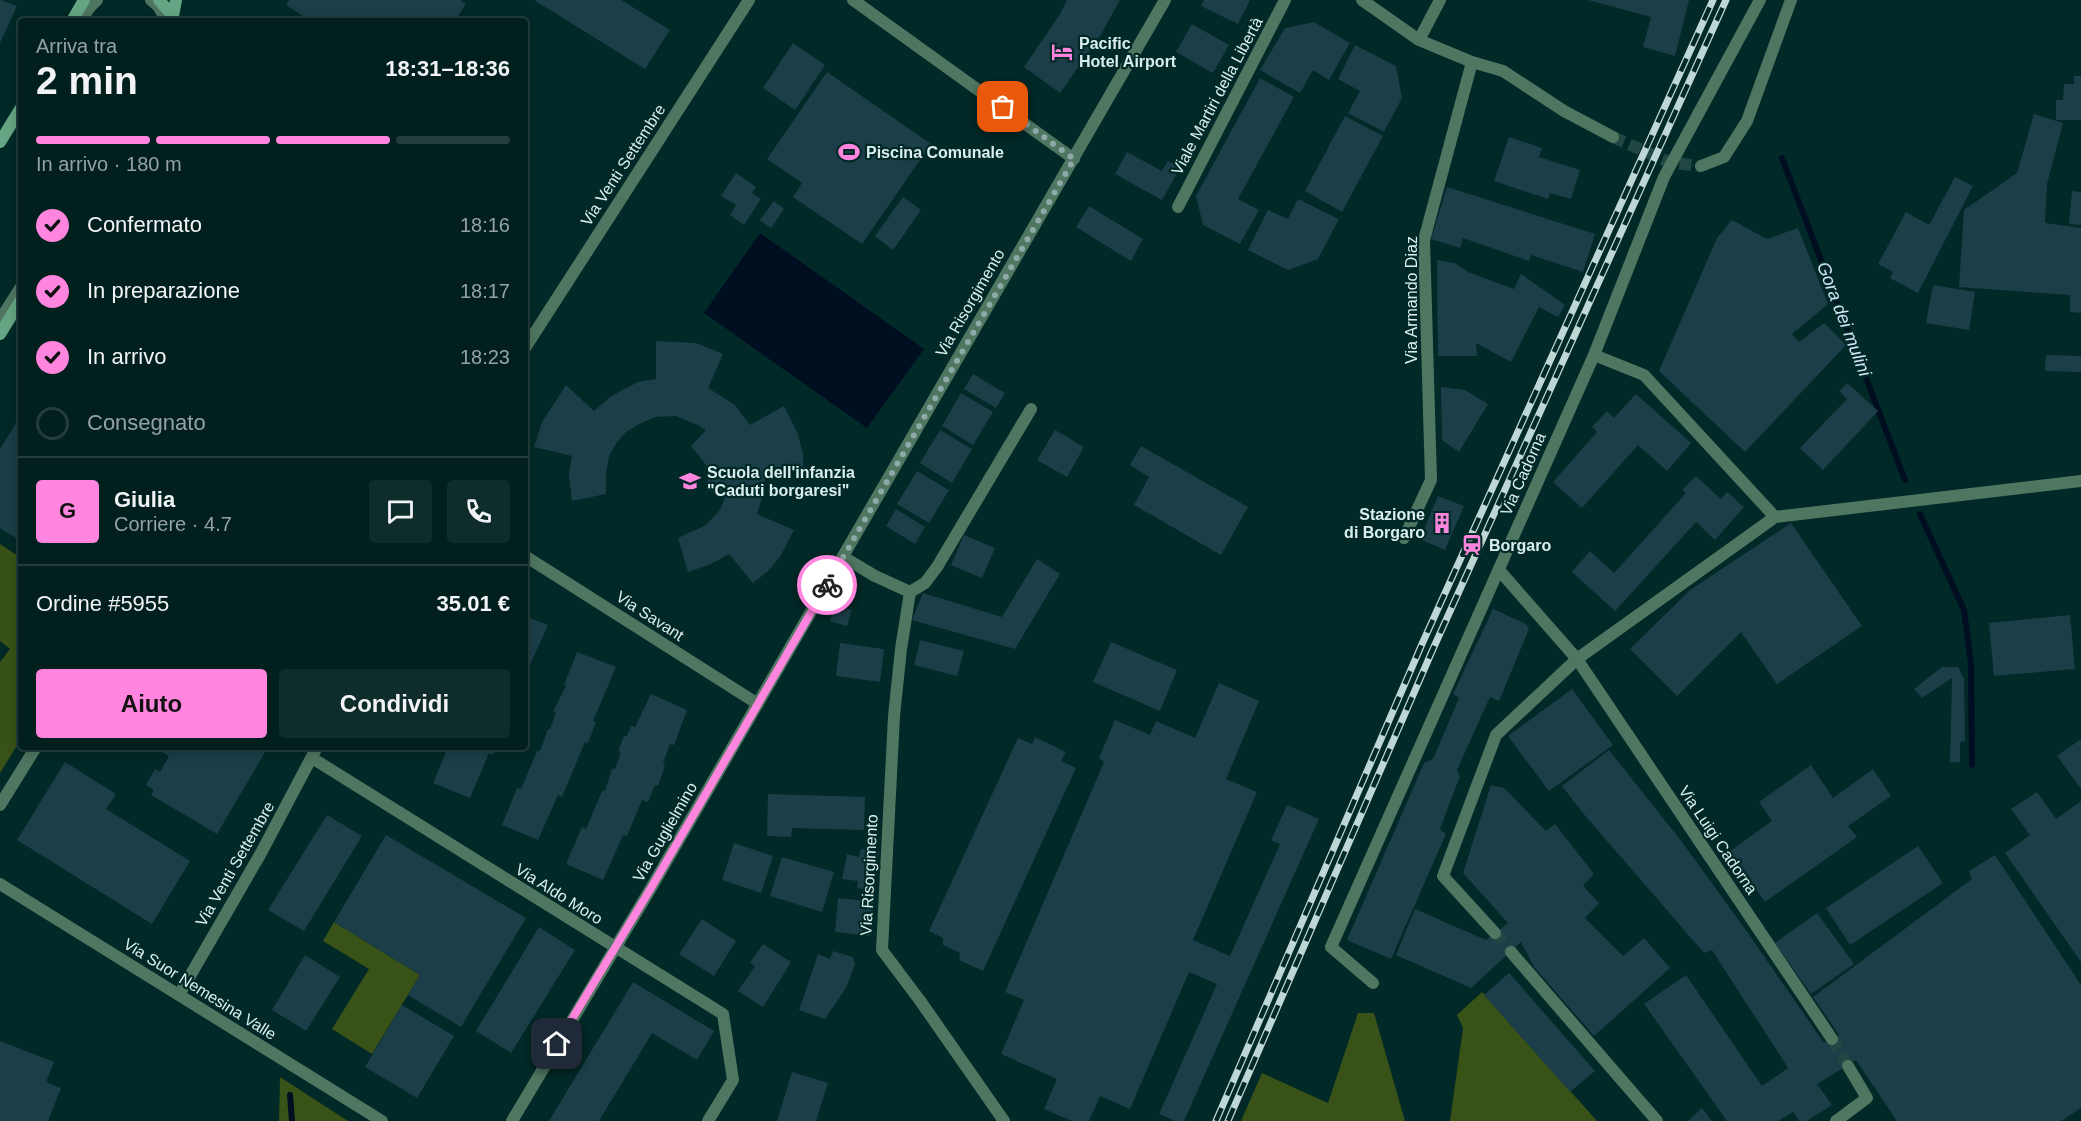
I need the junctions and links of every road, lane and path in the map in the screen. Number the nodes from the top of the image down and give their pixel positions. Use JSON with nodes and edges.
{"nodes":[{"id":1,"x":84,"y":0,"type":"edge"},
{"id":2,"x":97,"y":0,"type":"edge"},
{"id":3,"x":151,"y":0,"type":"edge"},
{"id":4,"x":159,"y":0,"type":"edge"},
{"id":5,"x":176,"y":0,"type":"edge"},
{"id":6,"x":748,"y":0,"type":"edge"},
{"id":7,"x":853,"y":0,"type":"edge"},
{"id":8,"x":1165,"y":0,"type":"edge"},
{"id":9,"x":1285,"y":0,"type":"edge"},
{"id":10,"x":1362,"y":0,"type":"edge"},
{"id":11,"x":1440,"y":0,"type":"edge"},
{"id":12,"x":1760,"y":0,"type":"edge"},
{"id":13,"x":1791,"y":0,"type":"edge"},
{"id":14,"x":74,"y":18,"type":"edge"},
{"id":15,"x":83,"y":18,"type":"edge"},
{"id":16,"x":170,"y":18,"type":"edge"},
{"id":17,"x":170,"y":18,"type":"edge"},
{"id":18,"x":171,"y":18,"type":"edge"},
{"id":19,"x":1419,"y":40,"type":"junction"},
{"id":20,"x":1472,"y":62,"type":"junction"},
{"id":21,"x":18,"y":113,"type":"edge"},
{"id":22,"x":18,"y":121,"type":"edge"},
{"id":23,"x":1613,"y":137,"type":"tunnel mouth"},
{"id":24,"x":0,"y":142,"type":"edge"},
{"id":25,"x":0,"y":149,"type":"edge"},
{"id":26,"x":1074,"y":159,"type":"junction"},
{"id":27,"x":1701,"y":166,"type":"tunnel mouth"},
{"id":28,"x":1178,"y":207,"type":"dead end"},
{"id":29,"x":18,"y":292,"type":"edge"},
{"id":30,"x":18,"y":305,"type":"edge"},
{"id":31,"x":0,"y":320,"type":"edge"},
{"id":32,"x":0,"y":334,"type":"edge"},
{"id":33,"x":528,"y":343,"type":"edge"},
{"id":34,"x":1594,"y":355,"type":"junction"},
{"id":35,"x":1031,"y":409,"type":"dead end"},
{"id":36,"x":2081,"y":481,"type":"edge"},
{"id":37,"x":1775,"y":517,"type":"junction"},
{"id":38,"x":1404,"y":538,"type":"dead end"},
{"id":39,"x":843,"y":557,"type":"junction"},
{"id":40,"x":528,"y":558,"type":"edge"},
{"id":41,"x":1499,"y":570,"type":"junction"},
{"id":42,"x":910,"y":592,"type":"junction"},
{"id":43,"x":1576,"y":659,"type":"junction"},
{"id":44,"x":758,"y":704,"type":"junction"},
{"id":45,"x":34,"y":750,"type":"edge"},
{"id":46,"x":314,"y":752,"type":"edge"},
{"id":47,"x":0,"y":805,"type":"edge"},
{"id":48,"x":0,"y":884,"type":"edge"},
{"id":49,"x":1495,"y":933,"type":"tunnel mouth"},
{"id":50,"x":614,"y":948,"type":"junction"},
{"id":51,"x":1512,"y":952,"type":"tunnel mouth"},
{"id":52,"x":1373,"y":983,"type":"dead end"},
{"id":53,"x":179,"y":995,"type":"junction"},
{"id":54,"x":1832,"y":1039,"type":"tunnel mouth"},
{"id":55,"x":1848,"y":1066,"type":"tunnel mouth"},
{"id":56,"x":382,"y":1121,"type":"edge"},
{"id":57,"x":512,"y":1121,"type":"edge"},
{"id":58,"x":708,"y":1121,"type":"edge"},
{"id":59,"x":1004,"y":1121,"type":"edge"},
{"id":60,"x":1658,"y":1121,"type":"edge"},
{"id":61,"x":1836,"y":1121,"type":"edge"}],
"edges":[{"from":1,"to":14,"type":"street"},
{"from":2,"to":15,"type":"street"},
{"from":3,"to":16,"type":"street"},
{"from":4,"to":17,"type":"street"},
{"from":5,"to":18,"type":"street"},
{"from":6,"to":33,"type":"street","name":"Via Venti Settembre"},
{"from":7,"to":26,"type":"street"},
{"from":8,"to":26,"type":"street","name":"Via Risorgimento"},
{"from":9,"to":28,"type":"street","name":"Viale Martiri della Libertà"},
{"from":10,"to":19,"type":"street"},
{"from":11,"to":19,"type":"street"},
{"from":12,"to":34,"type":"street","name":"Via Cadorna"},
{"from":13,"to":27,"type":"street"},
{"from":19,"to":20,"type":"street"},
{"from":20,"to":23,"type":"street"},
{"from":20,"to":38,"type":"street","name":"Via Armando Diaz"},
{"from":21,"to":24,"type":"street"},
{"from":22,"to":25,"type":"street"},
{"from":26,"to":39,"type":"street","name":"Via Risorgimento"},
{"from":29,"to":31,"type":"street"},
{"from":30,"to":32,"type":"street"},
{"from":34,"to":37,"type":"street"},
{"from":34,"to":41,"type":"street","name":"Via Cadorna"},
{"from":35,"to":42,"type":"street"},
{"from":36,"to":37,"type":"street"},
{"from":37,"to":43,"type":"street"},
{"from":39,"to":42,"type":"street"},
{"from":39,"to":44,"type":"street","name":"Via Guglielmino"},
{"from":40,"to":44,"type":"street","name":"Via Savant"},
{"from":41,"to":43,"type":"street","name":"Via Luigi Cadorna"},
{"from":41,"to":52,"type":"street","name":"Via Cadorna"},
{"from":42,"to":59,"type":"street","name":"Via Risorgimento"},
{"from":43,"to":49,"type":"street"},
{"from":43,"to":54,"type":"street","name":"Via Luigi Cadorna"},
{"from":44,"to":50,"type":"street","name":"Via Guglielmino"},
{"from":45,"to":47,"type":"street"},
{"from":46,"to":50,"type":"street","name":"Via Aldo Moro"},
{"from":46,"to":53,"type":"street","name":"Via Venti Settembre"},
{"from":48,"to":53,"type":"street","name":"Via Suor Nemesina Valle"},
{"from":50,"to":57,"type":"street","name":"Via Guglielmino"},
{"from":50,"to":58,"type":"street","name":"Via Aldo Moro"},
{"from":51,"to":60,"type":"street"},
{"from":53,"to":56,"type":"street","name":"Via Suor Nemesina Valle"},
{"from":55,"to":61,"type":"street"}]}
